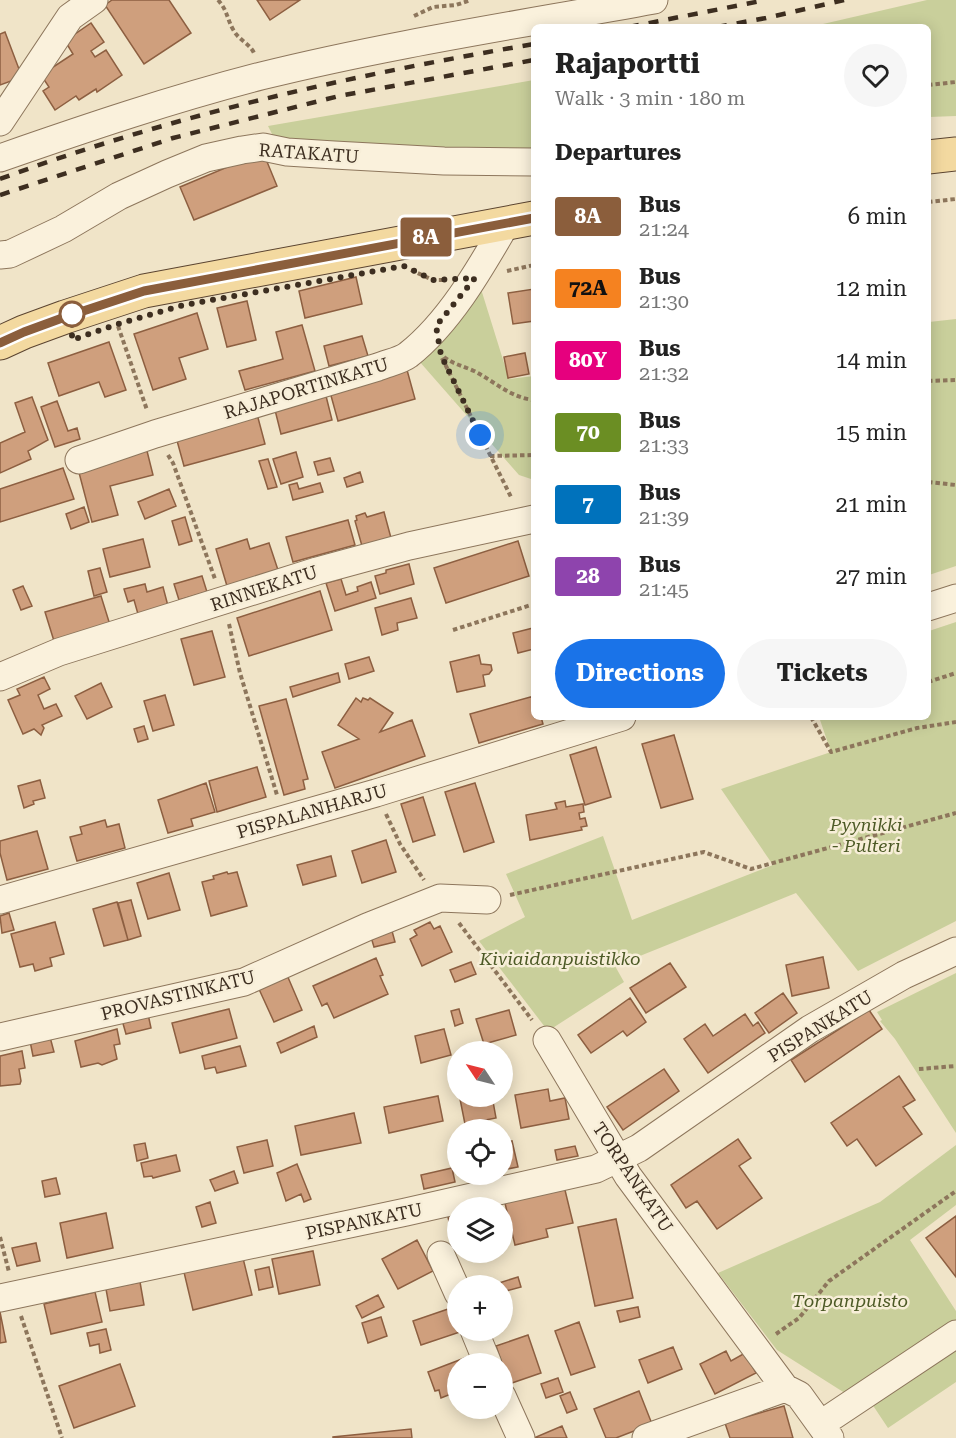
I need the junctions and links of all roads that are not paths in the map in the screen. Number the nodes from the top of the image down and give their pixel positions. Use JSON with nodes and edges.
{"nodes":[{"id":1,"x":94,"y":0,"type":"edge"},
{"id":2,"x":654,"y":0,"type":"edge"},
{"id":3,"x":0,"y":122,"type":"edge"},
{"id":4,"x":956,"y":154,"type":"edge"},
{"id":5,"x":931,"y":157,"type":"edge"},
{"id":6,"x":0,"y":158,"type":"edge"},
{"id":7,"x":531,"y":162,"type":"edge"},
{"id":8,"x":521,"y":220,"type":"edge"},
{"id":9,"x":0,"y":255,"type":"edge"},
{"id":10,"x":0,"y":343,"type":"edge"},
{"id":11,"x":79,"y":460,"type":"dead end"},
{"id":12,"x":531,"y":520,"type":"edge"},
{"id":13,"x":956,"y":598,"type":"edge"},
{"id":14,"x":931,"y":606,"type":"edge"},
{"id":15,"x":0,"y":677,"type":"edge"},
{"id":16,"x":612,"y":720,"type":"edge"},
{"id":17,"x":0,"y":900,"type":"edge"},
{"id":18,"x":487,"y":900,"type":"road end"},
{"id":19,"x":956,"y":951,"type":"edge"},
{"id":20,"x":0,"y":1036,"type":"edge"},
{"id":21,"x":547,"y":1040,"type":"road end"},
{"id":22,"x":617,"y":1160,"type":"junction"},
{"id":23,"x":441,"y":1255,"type":"dead end"},
{"id":24,"x":450,"y":1275,"type":"edge"},
{"id":25,"x":10,"y":1304,"type":"edge"},
{"id":26,"x":956,"y":1334,"type":"edge"},
{"id":27,"x":785,"y":1388,"type":"junction"},
{"id":28,"x":512,"y":1419,"type":"edge"},
{"id":29,"x":825,"y":1431,"type":"edge"},
{"id":30,"x":653,"y":1437,"type":"edge"},
{"id":31,"x":521,"y":1438,"type":"edge"}],
"edges":[{"from":1,"to":3,"type":"street"},
{"from":2,"to":6,"type":"street"},
{"from":4,"to":5,"type":"main road"},
{"from":7,"to":9,"type":"street","name":"RATAKATU"},
{"from":8,"to":10,"type":"main road"},
{"from":8,"to":11,"type":"street","name":"RAJAPORTINKATU"},
{"from":12,"to":15,"type":"street","name":"RINNEKATU"},
{"from":13,"to":14,"type":"street"},
{"from":16,"to":17,"type":"street","name":"PISPALANHARJU"},
{"from":18,"to":20,"type":"street","name":"PROVASTINKATU"},
{"from":19,"to":22,"type":"street","name":"PISPANKATU"},
{"from":21,"to":22,"type":"street","name":"TORPANKATU"},
{"from":22,"to":25,"type":"street","name":"PISPANKATU"},
{"from":22,"to":27,"type":"street","name":"TORPANKATU"},
{"from":23,"to":24,"type":"street"},
{"from":26,"to":29,"type":"street"},
{"from":27,"to":29,"type":"street","name":"TORPANKATU"},
{"from":27,"to":30,"type":"street"},
{"from":28,"to":31,"type":"street"}]}
